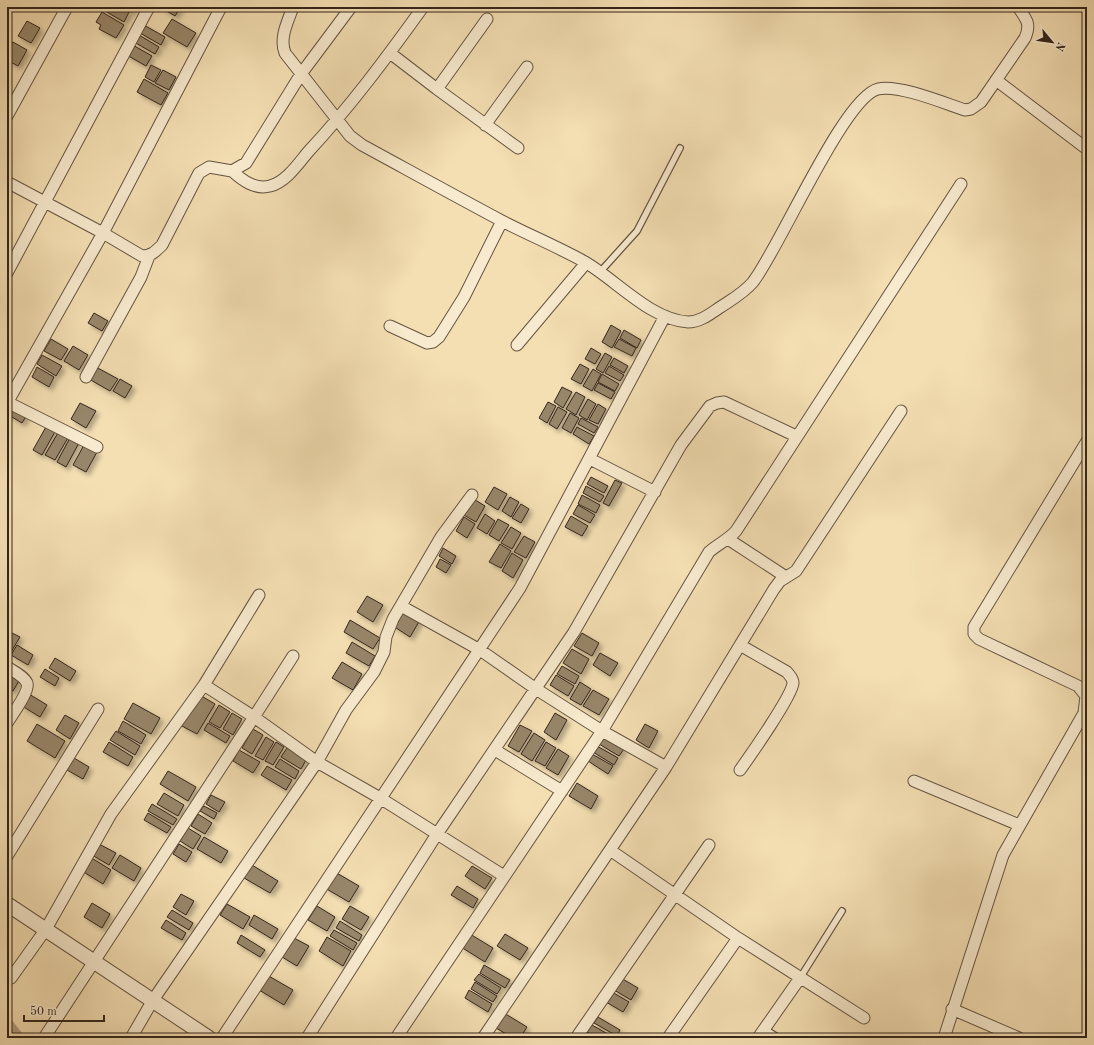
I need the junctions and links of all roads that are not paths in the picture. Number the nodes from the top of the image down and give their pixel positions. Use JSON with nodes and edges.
{"nodes":[{"id":1,"x":67,"y":7,"type":"edge"},
{"id":2,"x":149,"y":7,"type":"edge"},
{"id":3,"x":221,"y":7,"type":"edge"},
{"id":4,"x":351,"y":7,"type":"edge"},
{"id":5,"x":423,"y":7,"type":"edge"},
{"id":6,"x":1018,"y":7,"type":"edge"},
{"id":7,"x":289,"y":8,"type":"edge"},
{"id":8,"x":486,"y":19,"type":"dead end"},
{"id":9,"x":390,"y":53,"type":"junction"},
{"id":10,"x":527,"y":67,"type":"dead end"},
{"id":11,"x":301,"y":74,"type":"junction"},
{"id":12,"x":996,"y":80,"type":"junction"},
{"id":13,"x":437,"y":89,"type":"junction"},
{"id":14,"x":7,"y":116,"type":"edge"},
{"id":15,"x":337,"y":121,"type":"junction"},
{"id":16,"x":486,"y":125,"type":"junction"},
{"id":17,"x":518,"y":148,"type":"dead end"},
{"id":18,"x":680,"y":148,"type":"dead end"},
{"id":19,"x":1087,"y":149,"type":"edge"},
{"id":20,"x":232,"y":171,"type":"junction"},
{"id":21,"x":7,"y":182,"type":"edge"},
{"id":22,"x":961,"y":184,"type":"dead end"},
{"id":23,"x":45,"y":202,"type":"junction"},
{"id":24,"x":502,"y":221,"type":"junction"},
{"id":25,"x":103,"y":233,"type":"junction"},
{"id":26,"x":149,"y":256,"type":"junction"},
{"id":27,"x":586,"y":263,"type":"junction"},
{"id":28,"x":600,"y":272,"type":"junction"},
{"id":29,"x":7,"y":273,"type":"edge"},
{"id":30,"x":666,"y":316,"type":"junction"},
{"id":31,"x":390,"y":326,"type":"dead end"},
{"id":32,"x":517,"y":346,"type":"dead end"},
{"id":33,"x":86,"y":377,"type":"dead end"},
{"id":34,"x":7,"y":402,"type":"edge"},
{"id":35,"x":901,"y":411,"type":"dead end"},
{"id":36,"x":796,"y":436,"type":"junction"},
{"id":37,"x":1087,"y":441,"type":"edge"},
{"id":38,"x":97,"y":447,"type":"dead end"},
{"id":39,"x":590,"y":459,"type":"junction"},
{"id":40,"x":655,"y":492,"type":"junction"},
{"id":41,"x":472,"y":495,"type":"dead end"},
{"id":42,"x":728,"y":539,"type":"junction"},
{"id":43,"x":786,"y":577,"type":"junction"},
{"id":44,"x":259,"y":595,"type":"dead end"},
{"id":45,"x":401,"y":606,"type":"junction"},
{"id":46,"x":740,"y":645,"type":"junction"},
{"id":47,"x":480,"y":650,"type":"junction"},
{"id":48,"x":293,"y":656,"type":"dead end"},
{"id":49,"x":7,"y":667,"type":"edge"},
{"id":50,"x":204,"y":685,"type":"junction"},
{"id":51,"x":536,"y":689,"type":"junction"},
{"id":52,"x":1087,"y":696,"type":"edge"},
{"id":53,"x":98,"y":709,"type":"dead end"},
{"id":54,"x":254,"y":717,"type":"junction"},
{"id":55,"x":7,"y":723,"type":"edge"},
{"id":56,"x":602,"y":731,"type":"junction"},
{"id":57,"x":495,"y":750,"type":"junction"},
{"id":58,"x":316,"y":762,"type":"junction"},
{"id":59,"x":666,"y":767,"type":"junction"},
{"id":60,"x":740,"y":770,"type":"dead end"},
{"id":61,"x":914,"y":781,"type":"dead end"},
{"id":62,"x":562,"y":791,"type":"junction"},
{"id":63,"x":380,"y":798,"type":"junction"},
{"id":64,"x":1019,"y":826,"type":"junction"},
{"id":65,"x":438,"y":834,"type":"junction"},
{"id":66,"x":709,"y":845,"type":"dead end"},
{"id":67,"x":610,"y":850,"type":"junction"},
{"id":68,"x":7,"y":856,"type":"edge"},
{"id":69,"x":504,"y":876,"type":"junction"},
{"id":70,"x":675,"y":893,"type":"junction"},
{"id":71,"x":7,"y":904,"type":"edge"},
{"id":72,"x":842,"y":911,"type":"dead end"},
{"id":73,"x":46,"y":929,"type":"junction"},
{"id":74,"x":738,"y":938,"type":"junction"},
{"id":75,"x":95,"y":961,"type":"junction"},
{"id":76,"x":11,"y":978,"type":"dead end"},
{"id":77,"x":800,"y":978,"type":"junction"},
{"id":78,"x":153,"y":1000,"type":"junction"},
{"id":79,"x":952,"y":1009,"type":"junction"},
{"id":80,"x":864,"y":1018,"type":"dead end"},
{"id":81,"x":762,"y":1034,"type":"edge"},
{"id":82,"x":44,"y":1038,"type":"edge"},
{"id":83,"x":131,"y":1038,"type":"edge"},
{"id":84,"x":209,"y":1038,"type":"edge"},
{"id":85,"x":222,"y":1038,"type":"edge"},
{"id":86,"x":307,"y":1038,"type":"edge"},
{"id":87,"x":396,"y":1038,"type":"edge"},
{"id":88,"x":483,"y":1038,"type":"edge"},
{"id":89,"x":576,"y":1038,"type":"edge"},
{"id":90,"x":668,"y":1038,"type":"edge"},
{"id":91,"x":779,"y":1038,"type":"edge"},
{"id":92,"x":944,"y":1038,"type":"edge"},
{"id":93,"x":1019,"y":1038,"type":"edge"}],
"edges":[{"from":1,"to":14,"type":"street"},
{"from":2,"to":23,"type":"street"},
{"from":3,"to":25,"type":"street"},
{"from":4,"to":11,"type":"street"},
{"from":5,"to":9,"type":"street"},
{"from":6,"to":12,"type":"street"},
{"from":7,"to":11,"type":"street"},
{"from":8,"to":13,"type":"street"},
{"from":9,"to":13,"type":"street"},
{"from":9,"to":15,"type":"street"},
{"from":10,"to":16,"type":"street"},
{"from":11,"to":15,"type":"street"},
{"from":11,"to":20,"type":"street"},
{"from":12,"to":19,"type":"street"},
{"from":12,"to":30,"type":"street"},
{"from":13,"to":16,"type":"street"},
{"from":15,"to":20,"type":"street"},
{"from":15,"to":24,"type":"street"},
{"from":16,"to":17,"type":"street"},
{"from":18,"to":28,"type":"lane"},
{"from":20,"to":26,"type":"street"},
{"from":21,"to":23,"type":"street"},
{"from":22,"to":36,"type":"street"},
{"from":23,"to":25,"type":"street"},
{"from":23,"to":29,"type":"street"},
{"from":24,"to":27,"type":"street"},
{"from":24,"to":31,"type":"street"},
{"from":25,"to":26,"type":"street"},
{"from":25,"to":34,"type":"street"},
{"from":26,"to":33,"type":"street"},
{"from":27,"to":28,"type":"street"},
{"from":27,"to":32,"type":"street"},
{"from":28,"to":30,"type":"street"},
{"from":30,"to":39,"type":"street"},
{"from":34,"to":38,"type":"street"},
{"from":35,"to":43,"type":"street"},
{"from":36,"to":40,"type":"street"},
{"from":36,"to":42,"type":"street"},
{"from":37,"to":52,"type":"street"},
{"from":39,"to":40,"type":"street"},
{"from":39,"to":47,"type":"street"},
{"from":40,"to":51,"type":"street"},
{"from":41,"to":45,"type":"street"},
{"from":42,"to":43,"type":"street"},
{"from":42,"to":56,"type":"street"},
{"from":43,"to":46,"type":"street"},
{"from":44,"to":50,"type":"street"},
{"from":45,"to":47,"type":"street"},
{"from":45,"to":58,"type":"street"},
{"from":46,"to":59,"type":"street"},
{"from":46,"to":60,"type":"street"},
{"from":47,"to":51,"type":"street"},
{"from":47,"to":63,"type":"street"},
{"from":48,"to":54,"type":"street"},
{"from":49,"to":55,"type":"street"},
{"from":50,"to":54,"type":"street"},
{"from":50,"to":73,"type":"street"},
{"from":51,"to":56,"type":"street"},
{"from":51,"to":57,"type":"street"},
{"from":52,"to":64,"type":"street"},
{"from":53,"to":68,"type":"street"},
{"from":54,"to":58,"type":"street"},
{"from":54,"to":75,"type":"street"},
{"from":56,"to":59,"type":"street"},
{"from":56,"to":62,"type":"street"},
{"from":57,"to":62,"type":"street"},
{"from":57,"to":65,"type":"street"},
{"from":58,"to":63,"type":"street"},
{"from":58,"to":78,"type":"street"},
{"from":59,"to":67,"type":"street"},
{"from":61,"to":64,"type":"street"},
{"from":62,"to":69,"type":"street"},
{"from":63,"to":65,"type":"street"},
{"from":63,"to":85,"type":"street"},
{"from":64,"to":79,"type":"street"},
{"from":65,"to":69,"type":"street"},
{"from":65,"to":86,"type":"street"},
{"from":66,"to":70,"type":"street"},
{"from":67,"to":70,"type":"street"},
{"from":67,"to":88,"type":"street"},
{"from":69,"to":87,"type":"street"},
{"from":70,"to":74,"type":"street"},
{"from":70,"to":89,"type":"street"},
{"from":71,"to":73,"type":"street"},
{"from":72,"to":77,"type":"lane"},
{"from":73,"to":75,"type":"street"},
{"from":73,"to":76,"type":"street"},
{"from":74,"to":77,"type":"street"},
{"from":74,"to":90,"type":"street"},
{"from":75,"to":78,"type":"street"},
{"from":75,"to":82,"type":"street"},
{"from":77,"to":80,"type":"street"},
{"from":77,"to":81,"type":"street"},
{"from":78,"to":83,"type":"street"},
{"from":78,"to":84,"type":"street"},
{"from":79,"to":92,"type":"street"},
{"from":79,"to":93,"type":"street"},
{"from":81,"to":91,"type":"lane"}]}
